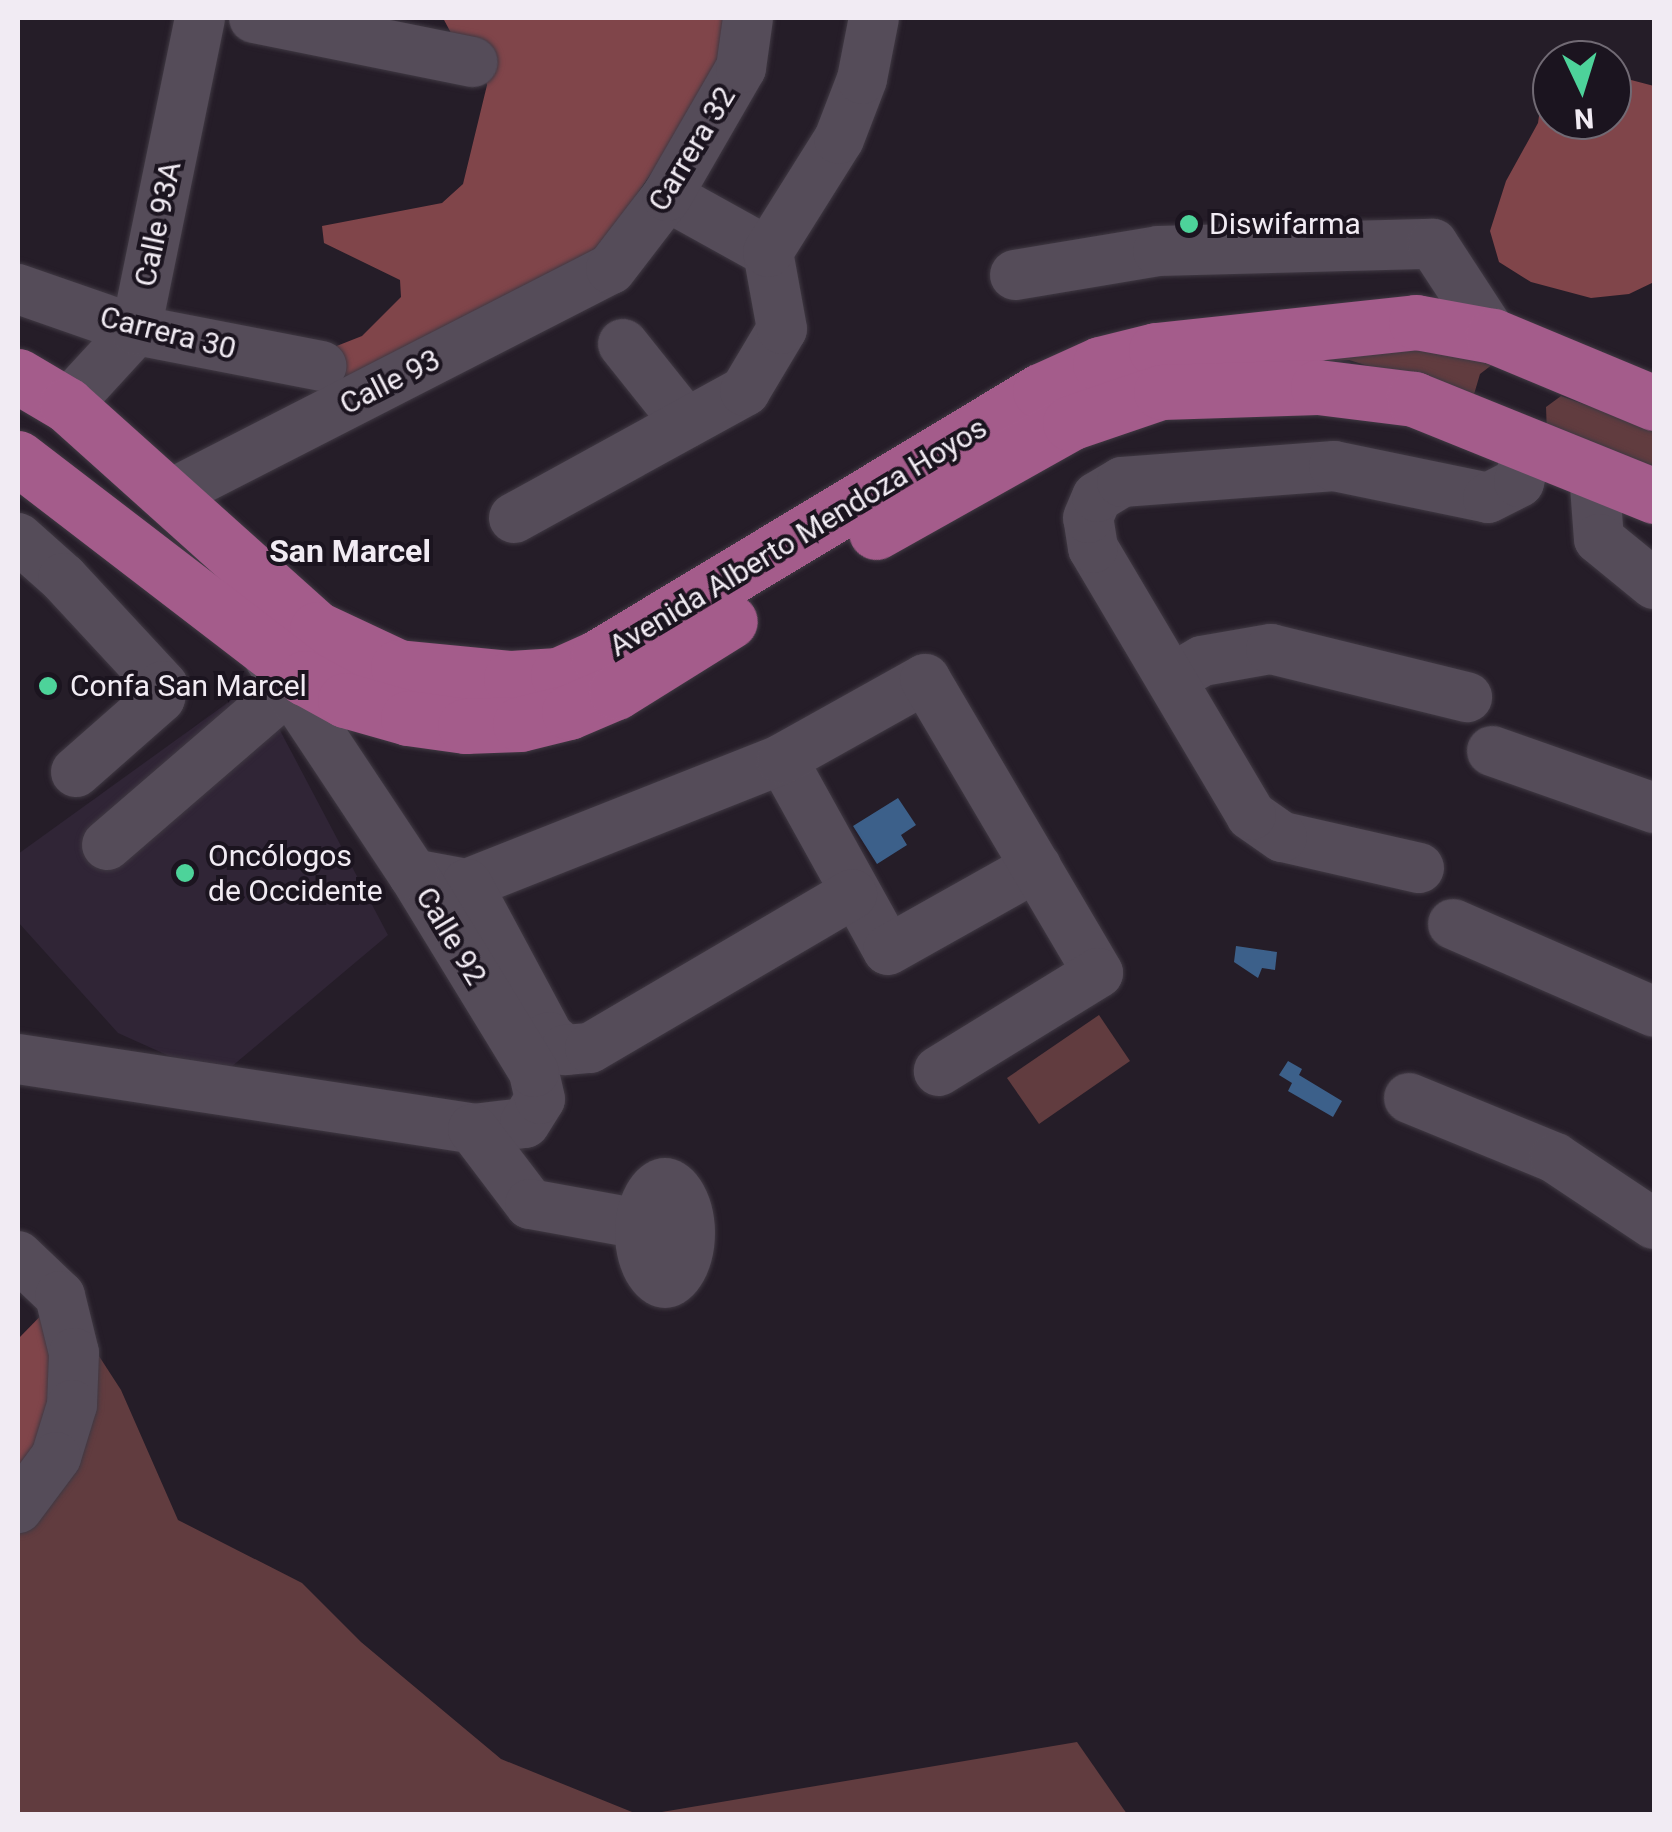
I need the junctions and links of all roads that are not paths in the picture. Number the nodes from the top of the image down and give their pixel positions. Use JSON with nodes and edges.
{"nodes":[{"id":1,"x":200,"y":18,"type":"edge"},
{"id":2,"x":254,"y":18,"type":"edge"},
{"id":3,"x":748,"y":18,"type":"edge"},
{"id":4,"x":874,"y":18,"type":"edge"},
{"id":5,"x":474,"y":62,"type":"dead end"},
{"id":6,"x":667,"y":196,"type":"junction"},
{"id":7,"x":768,"y":252,"type":"junction"},
{"id":8,"x":1441,"y":254,"type":"junction"},
{"id":9,"x":611,"y":269,"type":"joint"},
{"id":10,"x":1015,"y":275,"type":"dead end"},
{"id":11,"x":18,"y":289,"type":"edge"},
{"id":12,"x":1416,"y":322,"type":"junction"},
{"id":13,"x":136,"y":330,"type":"junction"},
{"id":14,"x":1492,"y":336,"type":"junction"},
{"id":15,"x":624,"y":344,"type":"dead end"},
{"id":16,"x":322,"y":366,"type":"dead end"},
{"id":17,"x":1574,"y":373,"type":"junction"},
{"id":18,"x":18,"y":376,"type":"edge"},
{"id":19,"x":1654,"y":401,"type":"edge"},
{"id":20,"x":68,"y":405,"type":"junction"},
{"id":21,"x":686,"y":424,"type":"junction"},
{"id":22,"x":1529,"y":445,"type":"junction"},
{"id":23,"x":18,"y":458,"type":"edge"},
{"id":24,"x":18,"y":473,"type":"edge"},
{"id":25,"x":1594,"y":473,"type":"junction"},
{"id":26,"x":168,"y":495,"type":"junction"},
{"id":27,"x":1654,"y":496,"type":"edge"},
{"id":28,"x":514,"y":518,"type":"dead end"},
{"id":29,"x":18,"y":538,"type":"edge"},
{"id":30,"x":80,"y":560,"type":"junction"},
{"id":31,"x":1654,"y":584,"type":"edge"},
{"id":32,"x":263,"y":653,"type":"junction"},
{"id":33,"x":1171,"y":679,"type":"junction"},
{"id":34,"x":1468,"y":697,"type":"dead end"},
{"id":35,"x":332,"y":715,"type":"junction"},
{"id":36,"x":1492,"y":751,"type":"dead end"},
{"id":37,"x":782,"y":760,"type":"junction"},
{"id":38,"x":76,"y":772,"type":"dead end"},
{"id":39,"x":1654,"y":808,"type":"edge"},
{"id":40,"x":107,"y":844,"type":"dead end"},
{"id":41,"x":1036,"y":867,"type":"junction"},
{"id":42,"x":1419,"y":868,"type":"dead end"},
{"id":43,"x":413,"y":874,"type":"junction"},
{"id":44,"x":467,"y":884,"type":"junction"},
{"id":45,"x":852,"y":894,"type":"junction"},
{"id":46,"x":1453,"y":924,"type":"dead end"},
{"id":47,"x":1654,"y":1012,"type":"edge"},
{"id":48,"x":18,"y":1059,"type":"edge"},
{"id":49,"x":939,"y":1071,"type":"dead end"},
{"id":50,"x":1409,"y":1098,"type":"dead end"},
{"id":51,"x":483,"y":1129,"type":"junction"},
{"id":52,"x":656,"y":1204,"type":"dead end"},
{"id":53,"x":1654,"y":1224,"type":"edge"},
{"id":54,"x":18,"y":1256,"type":"edge"},
{"id":55,"x":18,"y":1508,"type":"edge"}],
"edges":[{"from":1,"to":13,"type":"street","name":"Calle 93A"},
{"from":2,"to":5,"type":"street"},
{"from":3,"to":6,"type":"street","name":"Carrera 32"},
{"from":4,"to":7,"type":"street"},
{"from":6,"to":7,"type":"street"},
{"from":6,"to":9,"type":"street","name":"Carrera 32"},
{"from":7,"to":21,"type":"street"},
{"from":8,"to":10,"type":"street"},
{"from":8,"to":12,"type":"street"},
{"from":8,"to":14,"type":"street"},
{"from":9,"to":26,"type":"street","name":"Calle 93"},
{"from":11,"to":13,"type":"street","name":"Carrera 30"},
{"from":12,"to":14,"type":"main road","name":"Avenida Alberto Mendoza Hoyos"},
{"from":12,"to":26,"type":"main road","name":"Avenida Alberto Mendoza Hoyos"},
{"from":13,"to":16,"type":"street","name":"Carrera 30"},
{"from":13,"to":20,"type":"street"},
{"from":14,"to":17,"type":"main road","name":"Avenida Alberto Mendoza Hoyos"},
{"from":15,"to":21,"type":"street"},
{"from":17,"to":19,"type":"main road","name":"Avenida Alberto Mendoza Hoyos"},
{"from":17,"to":22,"type":"main road"},
{"from":18,"to":20,"type":"main road","name":"Avenida Alberto Mendoza Hoyos"},
{"from":20,"to":26,"type":"main road","name":"Avenida Alberto Mendoza Hoyos"},
{"from":21,"to":28,"type":"street"},
{"from":22,"to":25,"type":"main road","name":"Avenida Alberto Mendoza Hoyos"},
{"from":22,"to":33,"type":"street"},
{"from":22,"to":35,"type":"main road","name":"Avenida Alberto Mendoza Hoyos"},
{"from":23,"to":32,"type":"main road","name":"Avenida Alberto Mendoza Hoyos"},
{"from":24,"to":30,"type":"street"},
{"from":25,"to":27,"type":"main road","name":"Avenida Alberto Mendoza Hoyos"},
{"from":25,"to":31,"type":"street"},
{"from":29,"to":30,"type":"street"},
{"from":30,"to":32,"type":"street"},
{"from":30,"to":38,"type":"street"},
{"from":32,"to":35,"type":"main road","name":"Avenida Alberto Mendoza Hoyos"},
{"from":32,"to":40,"type":"street"},
{"from":33,"to":34,"type":"street"},
{"from":33,"to":42,"type":"street"},
{"from":35,"to":43,"type":"street","name":"Calle 92"},
{"from":36,"to":39,"type":"street"},
{"from":37,"to":41,"type":"street"},
{"from":37,"to":44,"type":"street"},
{"from":37,"to":45,"type":"street"},
{"from":41,"to":45,"type":"street"},
{"from":41,"to":49,"type":"street"},
{"from":43,"to":44,"type":"street"},
{"from":43,"to":51,"type":"street","name":"Calle 92"},
{"from":44,"to":45,"type":"street"},
{"from":46,"to":47,"type":"street"},
{"from":48,"to":51,"type":"street"},
{"from":50,"to":53,"type":"street"},
{"from":51,"to":52,"type":"street"},
{"from":54,"to":55,"type":"street"}]}
